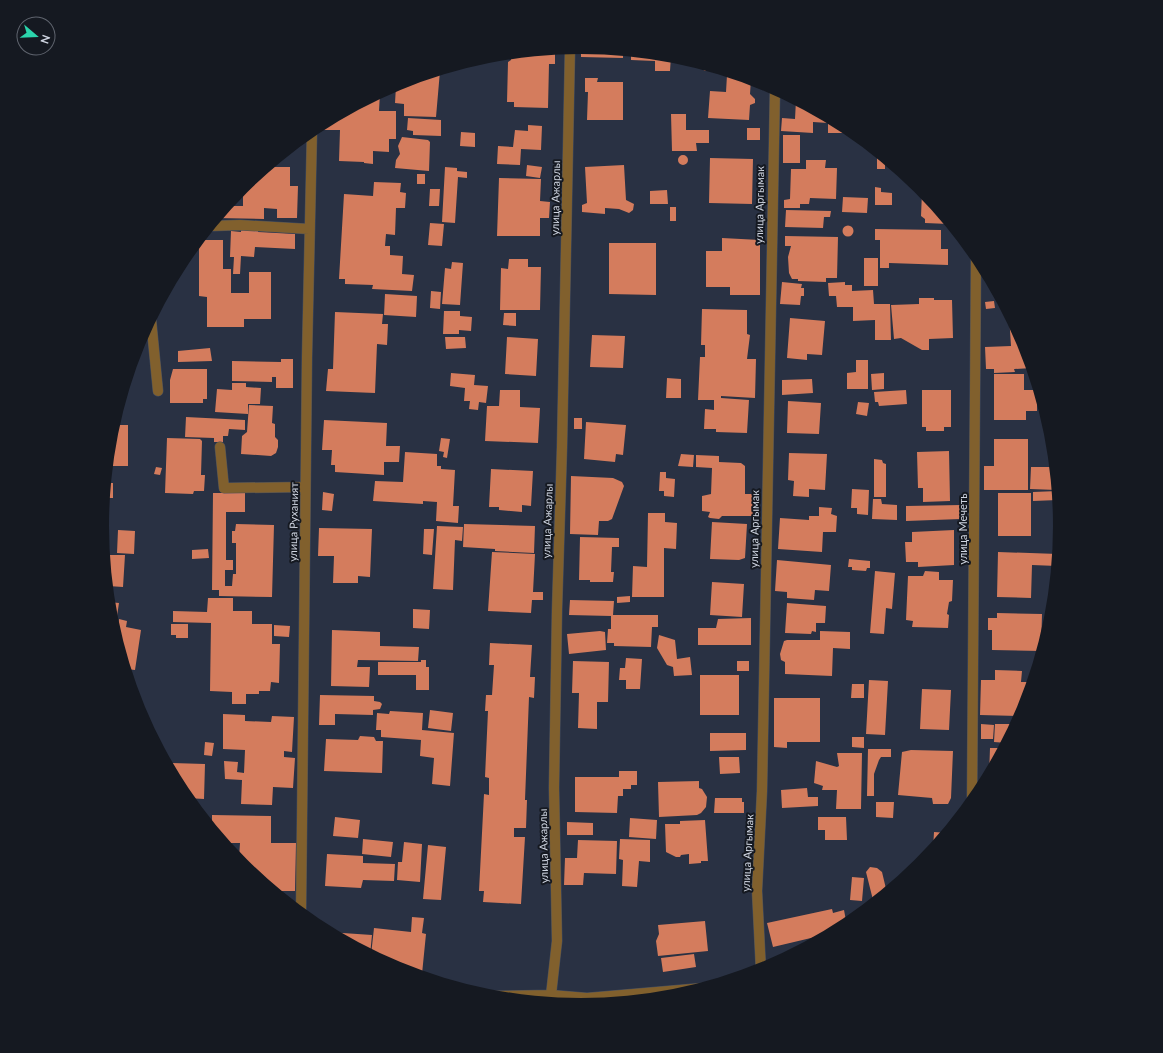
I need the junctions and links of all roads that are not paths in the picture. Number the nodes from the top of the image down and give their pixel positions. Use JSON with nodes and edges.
{"nodes":[{"id":1,"x":570,"y":54,"type":"edge"},
{"id":2,"x":775,"y":96,"type":"edge"},
{"id":3,"x":312,"y":139,"type":"edge"},
{"id":4,"x":217,"y":226,"type":"edge"},
{"id":5,"x":309,"y":229,"type":"junction"},
{"id":6,"x":976,"y":267,"type":"edge"},
{"id":7,"x":152,"y":331,"type":"edge"},
{"id":8,"x":158,"y":391,"type":"dead end"},
{"id":9,"x":220,"y":447,"type":"dead end"},
{"id":10,"x":305,"y":487,"type":"junction"},
{"id":11,"x":972,"y":792,"type":"edge"},
{"id":12,"x":301,"y":906,"type":"edge"},
{"id":13,"x":761,"y":964,"type":"edge"},
{"id":14,"x":667,"y":991,"type":"edge"},
{"id":15,"x":524,"y":995,"type":"edge"},
{"id":16,"x":551,"y":995,"type":"junction"}],
"edges":[{"from":1,"to":16,"type":"street","name":"улица Ажарлы"},
{"from":2,"to":13,"type":"street","name":"улица Аргымак"},
{"from":3,"to":5,"type":"street","name":"улица Руханият"},
{"from":4,"to":5,"type":"street"},
{"from":5,"to":10,"type":"street","name":"улица Руханият"},
{"from":6,"to":11,"type":"street","name":"улица Мечеть"},
{"from":7,"to":8,"type":"street"},
{"from":9,"to":10,"type":"street"},
{"from":10,"to":12,"type":"street","name":"улица Руханият"},
{"from":14,"to":16,"type":"street"},
{"from":15,"to":16,"type":"street"}]}
